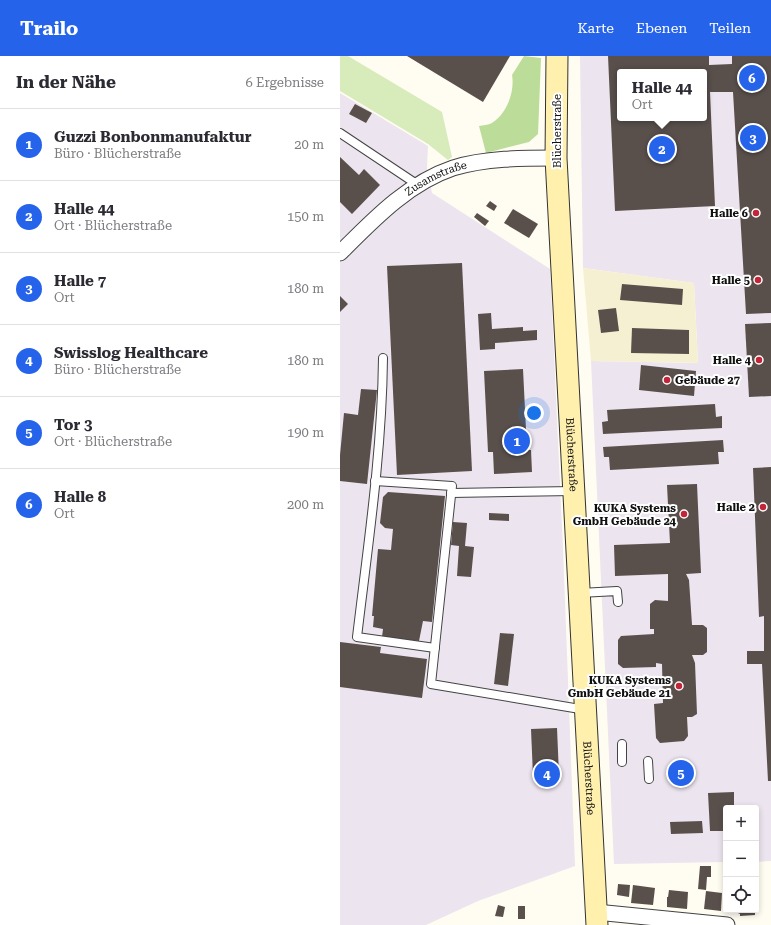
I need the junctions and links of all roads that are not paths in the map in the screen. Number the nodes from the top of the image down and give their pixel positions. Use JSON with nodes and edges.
{"nodes":[{"id":1,"x":557,"y":56,"type":"edge"},
{"id":2,"x":340,"y":133,"type":"edge"},
{"id":3,"x":556,"y":158,"type":"junction"},
{"id":4,"x":418,"y":185,"type":"junction"},
{"id":5,"x":340,"y":253,"type":"edge"},
{"id":6,"x":383,"y":358,"type":"dead end"},
{"id":7,"x":375,"y":481,"type":"junction"},
{"id":8,"x":574,"y":492,"type":"junction"},
{"id":9,"x":451,"y":493,"type":"junction"},
{"id":10,"x":580,"y":593,"type":"junction"},
{"id":11,"x":618,"y":602,"type":"dead end"},
{"id":12,"x":435,"y":648,"type":"junction"},
{"id":13,"x":586,"y":710,"type":"junction"},
{"id":14,"x":622,"y":744,"type":"dead end"},
{"id":15,"x":648,"y":761,"type":"dead end"},
{"id":16,"x":622,"y":762,"type":"dead end"},
{"id":17,"x":649,"y":779,"type":"dead end"},
{"id":18,"x":596,"y":918,"type":"edge"},
{"id":19,"x":727,"y":925,"type":"edge"}],
"edges":[{"from":1,"to":3,"type":"main road","name":"Blücherstraße"},
{"from":2,"to":4,"type":"lane"},
{"from":3,"to":4,"type":"street","name":"Zusamstraße"},
{"from":3,"to":8,"type":"main road","name":"Blücherstraße"},
{"from":4,"to":5,"type":"street","name":"Zusamstraße"},
{"from":6,"to":7,"type":"lane"},
{"from":7,"to":9,"type":"lane"},
{"from":7,"to":12,"type":"lane"},
{"from":8,"to":9,"type":"lane"},
{"from":8,"to":10,"type":"main road","name":"Blücherstraße"},
{"from":9,"to":12,"type":"lane"},
{"from":10,"to":11,"type":"lane"},
{"from":10,"to":13,"type":"main road","name":"Blücherstraße"},
{"from":12,"to":13,"type":"lane"},
{"from":13,"to":18,"type":"main road","name":"Blücherstraße"},
{"from":14,"to":16,"type":"lane"},
{"from":15,"to":17,"type":"lane"},
{"from":18,"to":19,"type":"street"}]}
